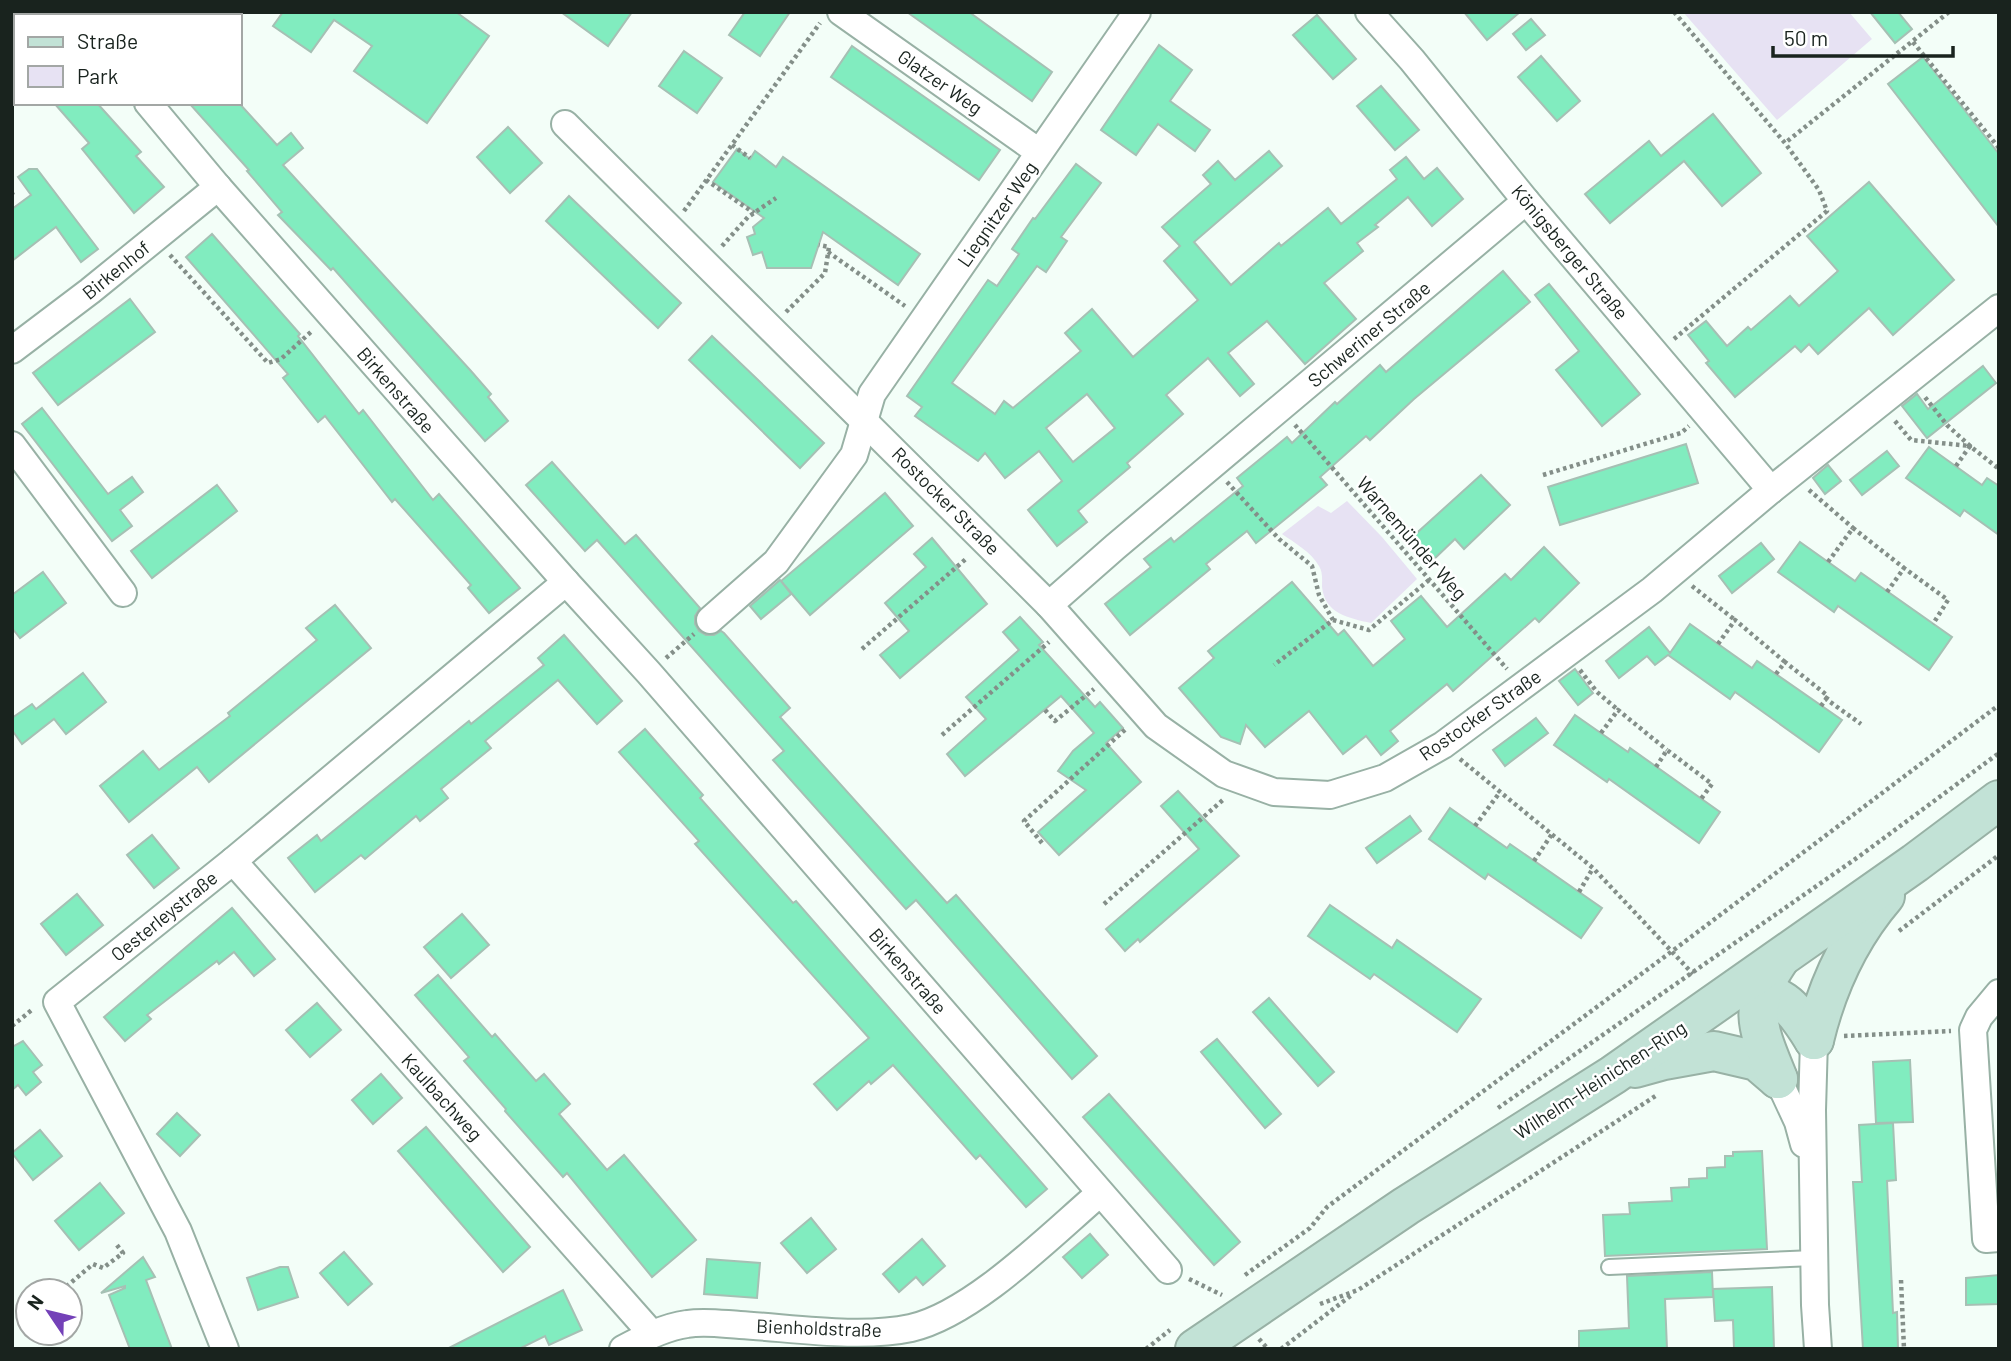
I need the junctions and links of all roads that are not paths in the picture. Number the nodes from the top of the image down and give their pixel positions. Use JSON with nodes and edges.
{"nodes":[{"id":1,"x":1137,"y":12,"type":"edge"},
{"id":2,"x":1369,"y":12,"type":"edge"},
{"id":3,"x":834,"y":13,"type":"edge"},
{"id":4,"x":150,"y":105,"type":"edge"},
{"id":5,"x":565,"y":124,"type":"dead end"},
{"id":6,"x":1039,"y":152,"type":"junction"},
{"id":7,"x":218,"y":187,"type":"junction"},
{"id":8,"x":1526,"y":201,"type":"junction"},
{"id":9,"x":1999,"y":308,"type":"edge"},
{"id":10,"x":12,"y":350,"type":"edge"},
{"id":11,"x":865,"y":420,"type":"junction"},
{"id":12,"x":12,"y":445,"type":"edge"},
{"id":13,"x":1781,"y":482,"type":"junction"},
{"id":14,"x":566,"y":582,"type":"junction"},
{"id":15,"x":123,"y":593,"type":"dead end"},
{"id":16,"x":1049,"y":605,"type":"junction"},
{"id":17,"x":710,"y":620,"type":"road end"},
{"id":18,"x":1999,"y":800,"type":"edge"},
{"id":19,"x":233,"y":861,"type":"junction"},
{"id":20,"x":1915,"y":863,"type":"junction"},
{"id":21,"x":1749,"y":990,"type":"junction"},
{"id":22,"x":1999,"y":993,"type":"edge"},
{"id":23,"x":1828,"y":1032,"type":"junction"},
{"id":24,"x":1613,"y":1074,"type":"junction"},
{"id":25,"x":1778,"y":1079,"type":"junction"},
{"id":26,"x":1813,"y":1176,"type":"junction"},
{"id":27,"x":1100,"y":1193,"type":"junction"},
{"id":28,"x":1999,"y":1238,"type":"edge"},
{"id":29,"x":1814,"y":1258,"type":"junction"},
{"id":30,"x":1609,"y":1267,"type":"dead end"},
{"id":31,"x":1168,"y":1270,"type":"road end"},
{"id":32,"x":652,"y":1334,"type":"junction"},
{"id":33,"x":225,"y":1349,"type":"edge"},
{"id":34,"x":623,"y":1349,"type":"edge"},
{"id":35,"x":1195,"y":1349,"type":"edge"},
{"id":36,"x":1818,"y":1349,"type":"edge"}],
"edges":[{"from":1,"to":6,"type":"street","name":"Liegnitzer Weg"},
{"from":2,"to":8,"type":"street","name":"Königsberger Straße"},
{"from":3,"to":6,"type":"street","name":"Glatzer Weg"},
{"from":4,"to":7,"type":"street","name":"Birkenstraße"},
{"from":5,"to":11,"type":"street","name":"Rostocker Straße"},
{"from":6,"to":11,"type":"street","name":"Liegnitzer Weg"},
{"from":7,"to":10,"type":"street","name":"Birkenhof"},
{"from":7,"to":14,"type":"street","name":"Birkenstraße"},
{"from":8,"to":13,"type":"street","name":"Königsberger Straße"},
{"from":8,"to":16,"type":"street","name":"Schweriner Straße"},
{"from":9,"to":13,"type":"street","name":"Rostocker Straße"},
{"from":11,"to":16,"type":"street","name":"Rostocker Straße"},
{"from":11,"to":17,"type":"street"},
{"from":12,"to":15,"type":"street"},
{"from":13,"to":16,"type":"street","name":"Rostocker Straße"},
{"from":14,"to":19,"type":"street","name":"Oesterleystraße"},
{"from":14,"to":27,"type":"street","name":"Birkenstraße"},
{"from":18,"to":20,"type":"main road","name":"Wilhelm-Heinichen-Ring"},
{"from":19,"to":32,"type":"street","name":"Kaulbachweg"},
{"from":19,"to":33,"type":"street","name":"Oesterleystraße"},
{"from":20,"to":21,"type":"main road","name":"Wilhelm-Heinichen-Ring"},
{"from":20,"to":23,"type":"main road"},
{"from":21,"to":23,"type":"main road"},
{"from":21,"to":24,"type":"main road","name":"Wilhelm-Heinichen-Ring"},
{"from":21,"to":25,"type":"main road"},
{"from":22,"to":28,"type":"street"},
{"from":23,"to":26,"type":"street"},
{"from":24,"to":25,"type":"main road"},
{"from":24,"to":35,"type":"main road","name":"Wilhelm-Heinichen-Ring"},
{"from":25,"to":26,"type":"street"},
{"from":26,"to":29,"type":"street"},
{"from":27,"to":31,"type":"street","name":"Birkenstraße"},
{"from":27,"to":32,"type":"street","name":"Bienholdstraße"},
{"from":29,"to":30,"type":"lane"},
{"from":29,"to":36,"type":"street"},
{"from":32,"to":34,"type":"street","name":"Bienholdstraße"}]}
